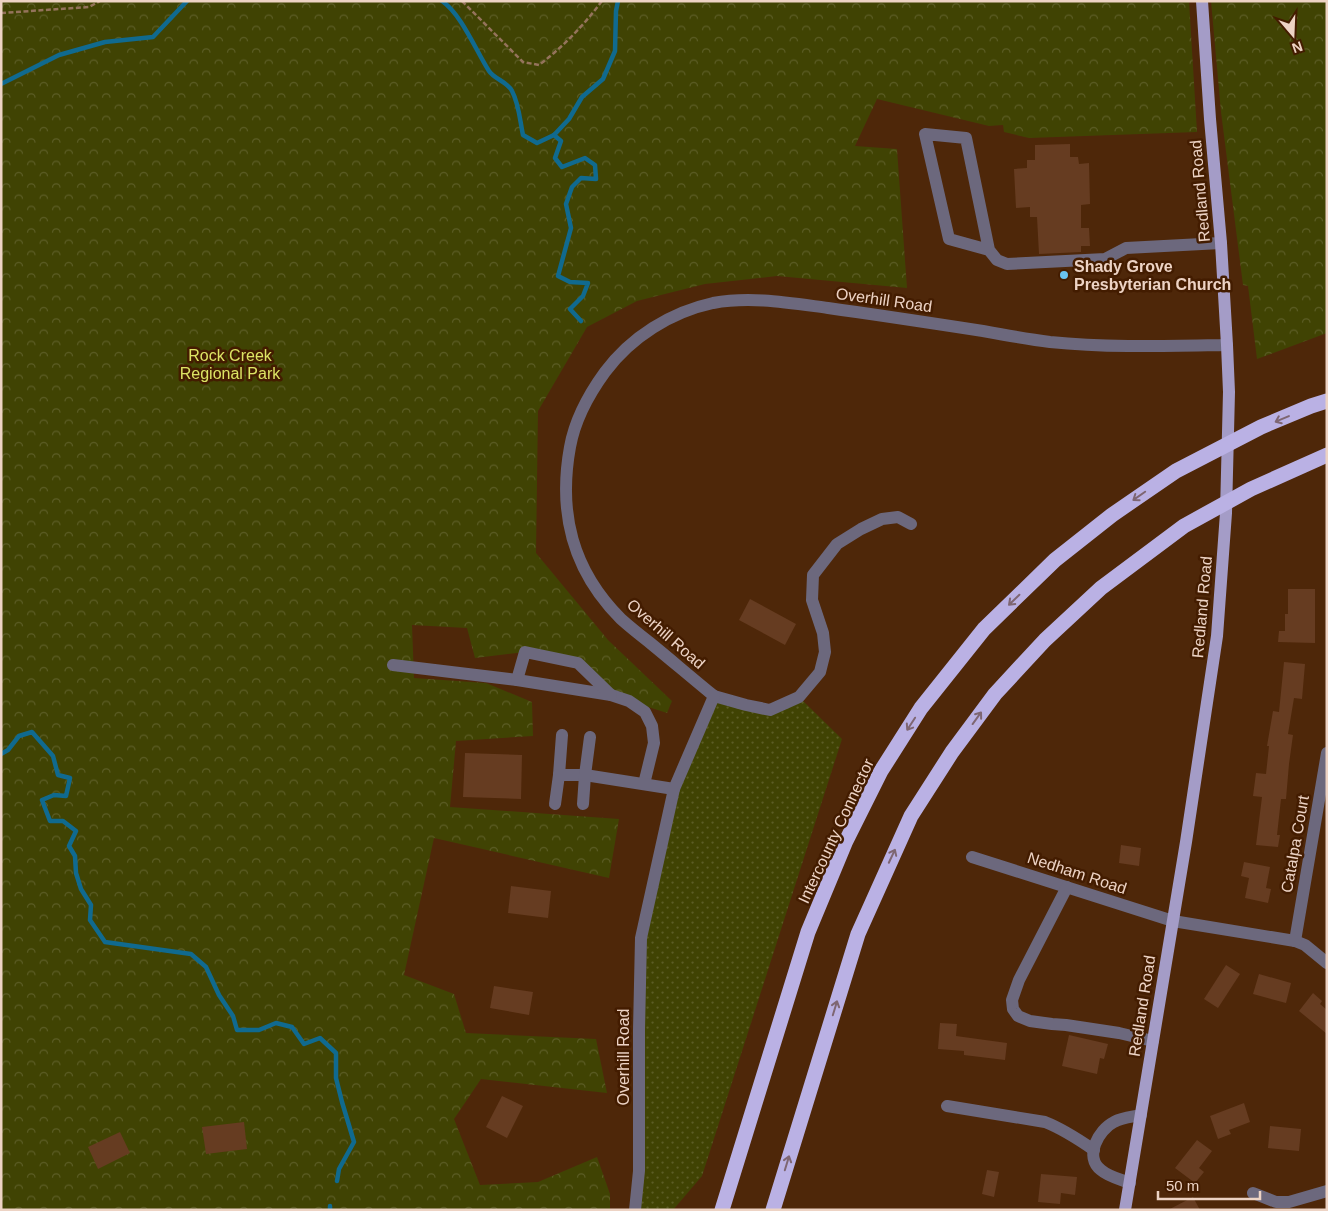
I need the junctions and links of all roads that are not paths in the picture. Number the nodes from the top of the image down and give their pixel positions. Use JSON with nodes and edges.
{"nodes":[{"id":1,"x":1202,"y":1,"type":"edge"},
{"id":2,"x":1221,"y":243,"type":"junction"},
{"id":3,"x":989,"y":250,"type":"junction"},
{"id":4,"x":1227,"y":345,"type":"junction"},
{"id":5,"x":1327,"y":401,"type":"edge"},
{"id":6,"x":1327,"y":455,"type":"edge"},
{"id":7,"x":912,"y":524,"type":"dead end"},
{"id":8,"x":393,"y":665,"type":"dead end"},
{"id":9,"x":517,"y":680,"type":"junction"},
{"id":10,"x":611,"y":695,"type":"junction"},
{"id":11,"x":714,"y":696,"type":"junction"},
{"id":12,"x":562,"y":736,"type":"dead end"},
{"id":13,"x":590,"y":737,"type":"dead end"},
{"id":14,"x":1327,"y":753,"type":"edge"},
{"id":15,"x":559,"y":775,"type":"junction"},
{"id":16,"x":585,"y":775,"type":"junction"},
{"id":17,"x":644,"y":784,"type":"junction"},
{"id":18,"x":674,"y":789,"type":"junction"},
{"id":19,"x":555,"y":804,"type":"dead end"},
{"id":20,"x":582,"y":804,"type":"dead end"},
{"id":21,"x":972,"y":857,"type":"dead end"},
{"id":22,"x":1067,"y":887,"type":"junction"},
{"id":23,"x":1173,"y":920,"type":"junction"},
{"id":24,"x":1295,"y":941,"type":"junction"},
{"id":25,"x":1327,"y":963,"type":"edge"},
{"id":26,"x":1153,"y":1041,"type":"junction"},
{"id":27,"x":947,"y":1106,"type":"dead end"},
{"id":28,"x":1141,"y":1115,"type":"junction"},
{"id":29,"x":1094,"y":1150,"type":"junction"},
{"id":30,"x":1130,"y":1183,"type":"junction"},
{"id":31,"x":1327,"y":1191,"type":"edge"},
{"id":32,"x":1253,"y":1193,"type":"dead end"},
{"id":33,"x":636,"y":1210,"type":"edge"},
{"id":34,"x":722,"y":1210,"type":"edge"},
{"id":35,"x":773,"y":1210,"type":"edge"},
{"id":36,"x":1125,"y":1210,"type":"edge"}],
"edges":[{"from":1,"to":2,"type":"main road","name":"Redland Road"},
{"from":2,"to":3,"type":"street"},
{"from":2,"to":4,"type":"main road","name":"Redland Road"},
{"from":3,"to":3,"type":"street"},
{"from":4,"to":11,"type":"street","name":"Overhill Road"},
{"from":4,"to":23,"type":"main road","name":"Redland Road"},
{"from":5,"to":34,"type":"highway","name":"Intercounty Connector","one_way":true},
{"from":35,"to":6,"type":"highway","one_way":true},
{"from":7,"to":11,"type":"street"},
{"from":8,"to":9,"type":"street"},
{"from":9,"to":10,"type":"street"},
{"from":9,"to":10,"type":"street"},
{"from":10,"to":17,"type":"street"},
{"from":11,"to":18,"type":"street","name":"Overhill Road"},
{"from":12,"to":15,"type":"street"},
{"from":13,"to":16,"type":"street"},
{"from":14,"to":24,"type":"street","name":"Catalpa Court"},
{"from":15,"to":16,"type":"street"},
{"from":15,"to":19,"type":"street"},
{"from":16,"to":17,"type":"street"},
{"from":16,"to":20,"type":"street"},
{"from":17,"to":18,"type":"street"},
{"from":18,"to":33,"type":"street","name":"Overhill Road"},
{"from":21,"to":22,"type":"street","name":"Nedham Road"},
{"from":22,"to":23,"type":"street","name":"Nedham Road"},
{"from":22,"to":26,"type":"street"},
{"from":23,"to":24,"type":"street","name":"Nedham Road"},
{"from":23,"to":26,"type":"main road","name":"Redland Road"},
{"from":24,"to":25,"type":"street"},
{"from":26,"to":28,"type":"main road","name":"Redland Road"},
{"from":27,"to":29,"type":"street"},
{"from":28,"to":29,"type":"street"},
{"from":28,"to":30,"type":"main road","name":"Redland Road"},
{"from":29,"to":30,"type":"street"},
{"from":30,"to":36,"type":"main road","name":"Redland Road"},
{"from":31,"to":32,"type":"street"}]}
